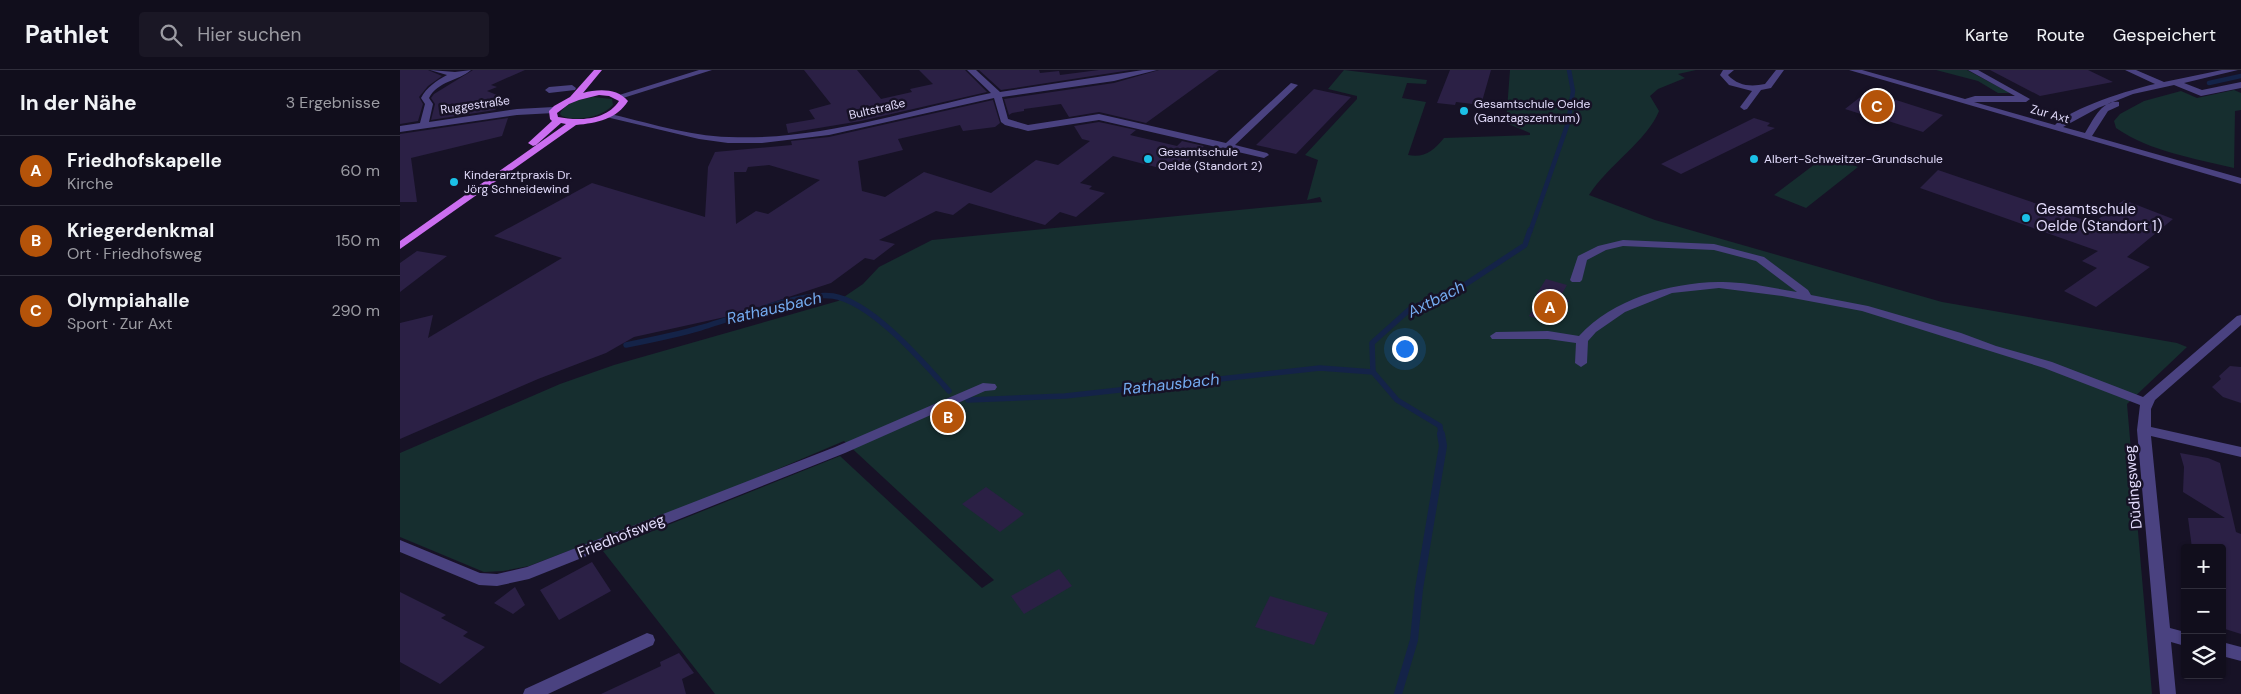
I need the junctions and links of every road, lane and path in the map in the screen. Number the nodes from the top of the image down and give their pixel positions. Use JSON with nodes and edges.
{"nodes":[{"id":1,"x":434,"y":70,"type":"edge"},
{"id":2,"x":467,"y":70,"type":"edge"},
{"id":3,"x":598,"y":70,"type":"edge"},
{"id":4,"x":601,"y":70,"type":"edge"},
{"id":5,"x":708,"y":70,"type":"edge"},
{"id":6,"x":972,"y":70,"type":"edge"},
{"id":7,"x":1153,"y":70,"type":"edge"},
{"id":8,"x":1730,"y":70,"type":"edge"},
{"id":9,"x":1780,"y":70,"type":"edge"},
{"id":10,"x":1853,"y":70,"type":"edge"},
{"id":11,"x":1972,"y":70,"type":"edge"},
{"id":12,"x":2129,"y":70,"type":"edge"},
{"id":13,"x":2234,"y":70,"type":"edge"},
{"id":14,"x":456,"y":75,"type":"junction"},
{"id":15,"x":2176,"y":83,"type":"junction"},
{"id":16,"x":1294,"y":85,"type":"dead end"},
{"id":17,"x":2241,"y":85,"type":"edge"},
{"id":18,"x":2165,"y":86,"type":"junction"},
{"id":19,"x":572,"y":88,"type":"dead end"},
{"id":20,"x":1757,"y":88,"type":"junction"},
{"id":21,"x":2155,"y":88,"type":"junction"},
{"id":22,"x":549,"y":90,"type":"dead end"},
{"id":23,"x":597,"y":93,"type":"junction"},
{"id":24,"x":998,"y":94,"type":"junction"},
{"id":25,"x":574,"y":98,"type":"junction"},
{"id":26,"x":622,"y":98,"type":"junction"},
{"id":27,"x":1966,"y":103,"type":"junction"},
{"id":28,"x":1744,"y":107,"type":"dead end"},
{"id":29,"x":554,"y":110,"type":"junction"},
{"id":30,"x":606,"y":116,"type":"junction"},
{"id":31,"x":558,"y":121,"type":"junction"},
{"id":32,"x":574,"y":123,"type":"junction"},
{"id":33,"x":424,"y":126,"type":"junction"},
{"id":34,"x":400,"y":129,"type":"edge"},
{"id":35,"x":2057,"y":129,"type":"junction"},
{"id":36,"x":2087,"y":137,"type":"junction"},
{"id":37,"x":1228,"y":146,"type":"junction"},
{"id":38,"x":1264,"y":155,"type":"dead end"},
{"id":39,"x":500,"y":174,"type":"junction"},
{"id":40,"x":2241,"y":181,"type":"edge"},
{"id":41,"x":400,"y":246,"type":"edge"},
{"id":42,"x":1576,"y":280,"type":"dead end"},
{"id":43,"x":1808,"y":299,"type":"junction"},
{"id":44,"x":2241,"y":319,"type":"edge"},
{"id":45,"x":1496,"y":336,"type":"dead end"},
{"id":46,"x":1582,"y":340,"type":"junction"},
{"id":47,"x":1580,"y":363,"type":"dead end"},
{"id":48,"x":987,"y":387,"type":"dead end"},
{"id":49,"x":2147,"y":403,"type":"junction"},
{"id":50,"x":2144,"y":430,"type":"junction"},
{"id":51,"x":2241,"y":452,"type":"edge"},
{"id":52,"x":400,"y":546,"type":"edge"},
{"id":53,"x":2162,"y":633,"type":"junction"},
{"id":54,"x":2181,"y":638,"type":"edge"},
{"id":55,"x":647,"y":640,"type":"dead end"},
{"id":56,"x":2226,"y":650,"type":"edge"},
{"id":57,"x":2241,"y":654,"type":"edge"},
{"id":58,"x":531,"y":694,"type":"edge"},
{"id":59,"x":2168,"y":694,"type":"edge"}],
"edges":[{"from":1,"to":14,"type":"street"},
{"from":2,"to":14,"type":"street"},
{"from":3,"to":25,"type":"main road"},
{"from":4,"to":23,"type":"main road"},
{"from":5,"to":26,"type":"street"},
{"from":6,"to":24,"type":"street"},
{"from":7,"to":24,"type":"street","name":"Bultstraße"},
{"from":8,"to":20,"type":"street"},
{"from":9,"to":20,"type":"street"},
{"from":10,"to":27,"type":"street","name":"Zur Axt"},
{"from":11,"to":27,"type":"street"},
{"from":12,"to":18,"type":"street"},
{"from":13,"to":15,"type":"street"},
{"from":14,"to":33,"type":"street"},
{"from":15,"to":17,"type":"street"},
{"from":15,"to":18,"type":"street"},
{"from":16,"to":37,"type":"street"},
{"from":18,"to":21,"type":"street"},
{"from":19,"to":22,"type":"street"},
{"from":20,"to":28,"type":"street"},
{"from":21,"to":35,"type":"street"},
{"from":21,"to":36,"type":"street"},
{"from":23,"to":25,"type":"main road"},
{"from":23,"to":26,"type":"main road"},
{"from":24,"to":30,"type":"street","name":"Bultstraße"},
{"from":24,"to":37,"type":"street"},
{"from":25,"to":29,"type":"main road"},
{"from":26,"to":30,"type":"main road"},
{"from":27,"to":35,"type":"street","name":"Zur Axt"},
{"from":29,"to":31,"type":"main road"},
{"from":29,"to":33,"type":"street","name":"Ruggestraße"},
{"from":30,"to":32,"type":"main road"},
{"from":31,"to":32,"type":"main road"},
{"from":31,"to":39,"type":"main road"},
{"from":32,"to":39,"type":"main road"},
{"from":33,"to":34,"type":"street","name":"Ruggestraße"},
{"from":35,"to":36,"type":"street","name":"Zur Axt"},
{"from":36,"to":40,"type":"street","name":"Zur Axt"},
{"from":37,"to":38,"type":"street"},
{"from":39,"to":41,"type":"main road"},
{"from":42,"to":43,"type":"street"},
{"from":43,"to":46,"type":"street"},
{"from":43,"to":49,"type":"street"},
{"from":44,"to":49,"type":"street"},
{"from":45,"to":46,"type":"street"},
{"from":46,"to":47,"type":"street"},
{"from":48,"to":52,"type":"street","name":"Friedhofsweg"},
{"from":49,"to":50,"type":"street","name":"Düdingsweg"},
{"from":50,"to":51,"type":"street"},
{"from":50,"to":53,"type":"street","name":"Düdingsweg"},
{"from":53,"to":54,"type":"street"},
{"from":53,"to":59,"type":"street","name":"Düdingsweg"},
{"from":55,"to":58,"type":"street"},
{"from":56,"to":57,"type":"street"}]}
